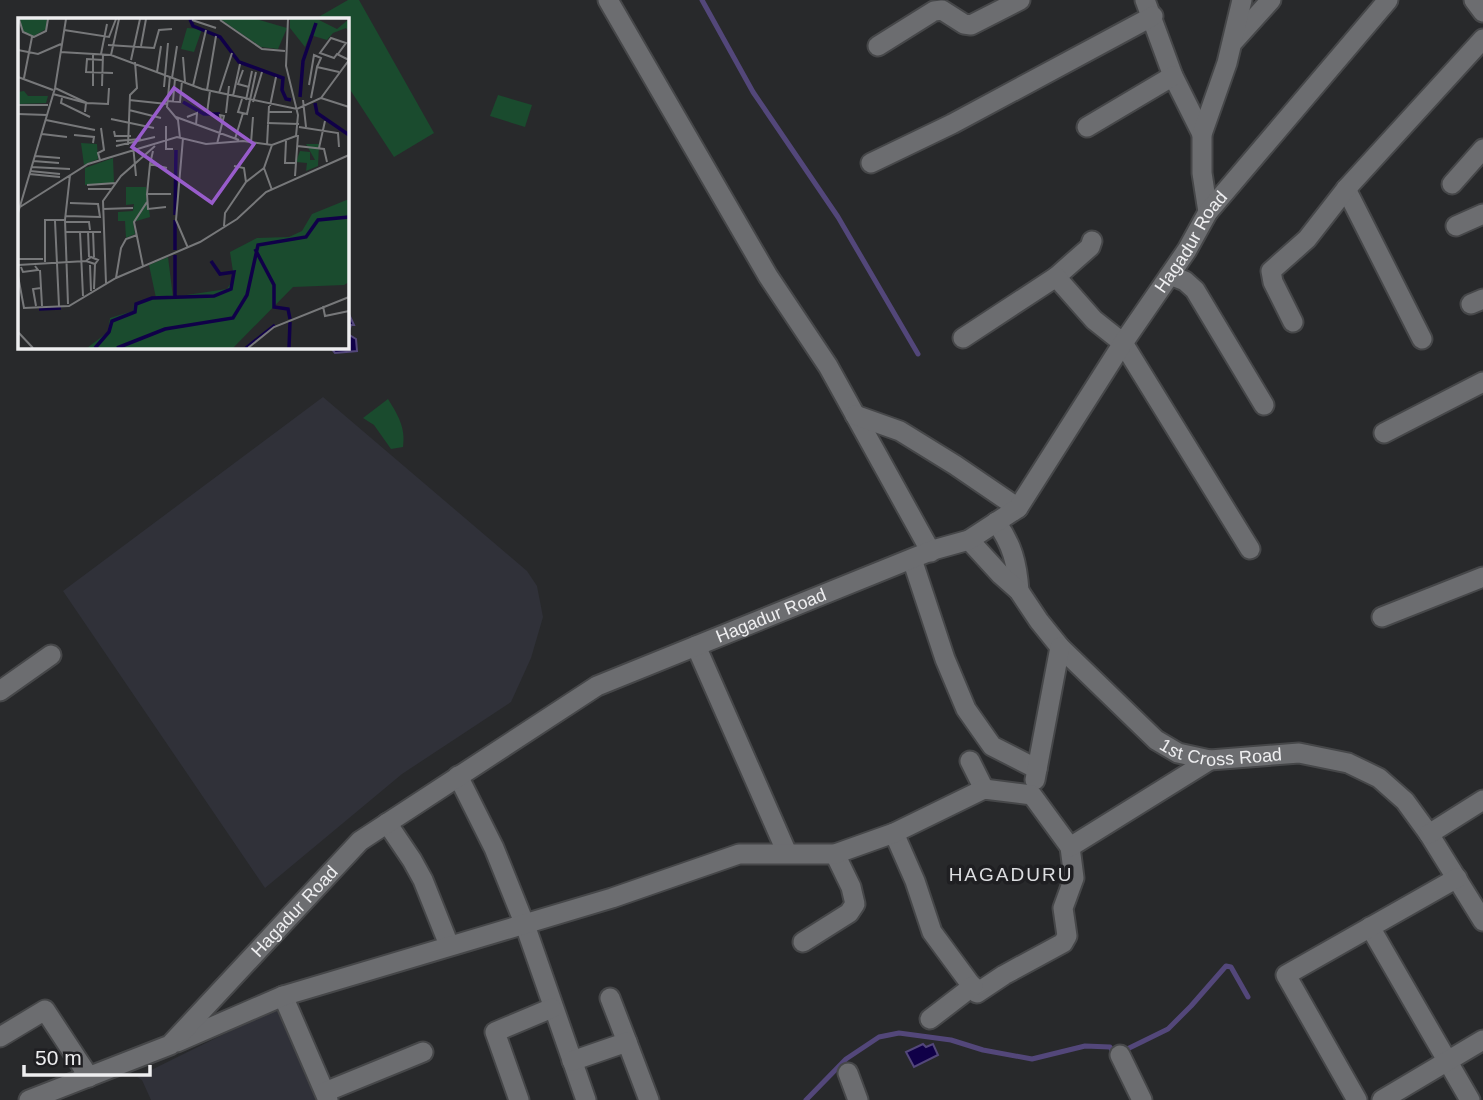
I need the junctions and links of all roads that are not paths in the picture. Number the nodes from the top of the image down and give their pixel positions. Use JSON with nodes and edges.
{"nodes":[{"id":1,"x":608,"y":0,"type":"edge"},
{"id":2,"x":1020,"y":0,"type":"edge"},
{"id":3,"x":1241,"y":0,"type":"edge"},
{"id":4,"x":1271,"y":0,"type":"edge"},
{"id":5,"x":1388,"y":0,"type":"edge"},
{"id":6,"x":1474,"y":0,"type":"edge"},
{"id":7,"x":1149,"y":8,"type":"edge"},
{"id":8,"x":1483,"y":12,"type":"edge"},
{"id":9,"x":1483,"y":39,"type":"edge"},
{"id":10,"x":1233,"y":43,"type":"junction"},
{"id":11,"x":877,"y":46,"type":"dead end"},
{"id":12,"x":1173,"y":75,"type":"junction"},
{"id":13,"x":1087,"y":127,"type":"dead end"},
{"id":14,"x":1202,"y":134,"type":"junction"},
{"id":15,"x":1483,"y":149,"type":"edge"},
{"id":16,"x":871,"y":163,"type":"dead end"},
{"id":17,"x":1452,"y":184,"type":"dead end"},
{"id":18,"x":1346,"y":189,"type":"junction"},
{"id":19,"x":1208,"y":212,"type":"junction"},
{"id":20,"x":1483,"y":214,"type":"edge"},
{"id":21,"x":1456,"y":226,"type":"dead end"},
{"id":22,"x":1092,"y":241,"type":"dead end"},
{"id":23,"x":1170,"y":275,"type":"junction"},
{"id":24,"x":1056,"y":276,"type":"junction"},
{"id":25,"x":1293,"y":322,"type":"dead end"},
{"id":26,"x":963,"y":338,"type":"dead end"},
{"id":27,"x":1422,"y":339,"type":"dead end"},
{"id":28,"x":1123,"y":343,"type":"junction"},
{"id":29,"x":1483,"y":383,"type":"edge"},
{"id":30,"x":1264,"y":405,"type":"dead end"},
{"id":31,"x":855,"y":415,"type":"junction"},
{"id":32,"x":1384,"y":433,"type":"dead end"},
{"id":33,"x":1018,"y":508,"type":"junction"},
{"id":34,"x":996,"y":522,"type":"junction"},
{"id":35,"x":969,"y":540,"type":"junction"},
{"id":36,"x":1250,"y":549,"type":"dead end"},
{"id":37,"x":931,"y":552,"type":"junction"},
{"id":38,"x":912,"y":559,"type":"junction"},
{"id":39,"x":1483,"y":577,"type":"edge"},
{"id":40,"x":1019,"y":591,"type":"junction"},
{"id":41,"x":1382,"y":617,"type":"dead end"},
{"id":42,"x":696,"y":646,"type":"junction"},
{"id":43,"x":1060,"y":647,"type":"junction"},
{"id":44,"x":51,"y":655,"type":"dead end"},
{"id":45,"x":0,"y":691,"type":"edge"},
{"id":46,"x":1210,"y":760,"type":"junction"},
{"id":47,"x":970,"y":761,"type":"dead end"},
{"id":48,"x":1037,"y":769,"type":"junction"},
{"id":49,"x":458,"y":776,"type":"junction"},
{"id":50,"x":984,"y":789,"type":"junction"},
{"id":51,"x":1032,"y":795,"type":"junction"},
{"id":52,"x":1483,"y":800,"type":"edge"},
{"id":53,"x":387,"y":823,"type":"junction"},
{"id":54,"x":894,"y":833,"type":"junction"},
{"id":55,"x":1429,"y":834,"type":"junction"},
{"id":56,"x":1070,"y":847,"type":"junction"},
{"id":57,"x":787,"y":853,"type":"junction"},
{"id":58,"x":835,"y":854,"type":"junction"},
{"id":59,"x":1457,"y":878,"type":"junction"},
{"id":60,"x":1476,"y":896,"type":"edge"},
{"id":61,"x":1483,"y":921,"type":"edge"},
{"id":62,"x":525,"y":925,"type":"junction"},
{"id":63,"x":1370,"y":927,"type":"junction"},
{"id":64,"x":803,"y":942,"type":"dead end"},
{"id":65,"x":449,"y":945,"type":"junction"},
{"id":66,"x":973,"y":986,"type":"junction"},
{"id":67,"x":283,"y":996,"type":"junction"},
{"id":68,"x":610,"y":998,"type":"dead end"},
{"id":69,"x":552,"y":1008,"type":"junction"},
{"id":70,"x":930,"y":1019,"type":"dead end"},
{"id":71,"x":0,"y":1037,"type":"edge"},
{"id":72,"x":1483,"y":1040,"type":"edge"},
{"id":73,"x":627,"y":1042,"type":"junction"},
{"id":74,"x":170,"y":1045,"type":"junction"},
{"id":75,"x":423,"y":1052,"type":"dead end"},
{"id":76,"x":1120,"y":1055,"type":"dead end"},
{"id":77,"x":572,"y":1061,"type":"junction"},
{"id":78,"x":1446,"y":1061,"type":"junction"},
{"id":79,"x":848,"y":1073,"type":"dead end"},
{"id":80,"x":89,"y":1077,"type":"junction"},
{"id":81,"x":53,"y":1096,"type":"edge"},
{"id":82,"x":327,"y":1096,"type":"edge"},
{"id":83,"x":29,"y":1100,"type":"edge"},
{"id":84,"x":519,"y":1100,"type":"edge"},
{"id":85,"x":586,"y":1100,"type":"edge"},
{"id":86,"x":649,"y":1100,"type":"edge"},
{"id":87,"x":858,"y":1100,"type":"edge"},
{"id":88,"x":1142,"y":1100,"type":"edge"},
{"id":89,"x":1357,"y":1100,"type":"edge"},
{"id":90,"x":1382,"y":1100,"type":"edge"},
{"id":91,"x":1470,"y":1100,"type":"edge"}],
"edges":[{"from":1,"to":31,"type":"street"},
{"from":2,"to":11,"type":"street"},
{"from":3,"to":10,"type":"street"},
{"from":4,"to":10,"type":"street"},
{"from":5,"to":19,"type":"street","name":"Hagadur Road"},
{"from":6,"to":8,"type":"street"},
{"from":7,"to":12,"type":"street"},
{"from":7,"to":16,"type":"street"},
{"from":9,"to":18,"type":"street"},
{"from":10,"to":14,"type":"street"},
{"from":12,"to":13,"type":"street"},
{"from":12,"to":14,"type":"street"},
{"from":14,"to":19,"type":"street"},
{"from":15,"to":17,"type":"street"},
{"from":18,"to":25,"type":"street"},
{"from":18,"to":27,"type":"street"},
{"from":19,"to":23,"type":"street","name":"Hagadur Road"},
{"from":20,"to":21,"type":"street"},
{"from":22,"to":24,"type":"street"},
{"from":23,"to":28,"type":"street","name":"Hagadur Road"},
{"from":23,"to":30,"type":"street"},
{"from":24,"to":26,"type":"street"},
{"from":24,"to":28,"type":"street"},
{"from":28,"to":33,"type":"street","name":"Hagadur Road"},
{"from":28,"to":36,"type":"street"},
{"from":29,"to":32,"type":"street"},
{"from":31,"to":33,"type":"street"},
{"from":31,"to":37,"type":"street"},
{"from":33,"to":34,"type":"street","name":"Hagadur Road"},
{"from":34,"to":35,"type":"street","name":"Hagadur Road"},
{"from":34,"to":40,"type":"street"},
{"from":35,"to":37,"type":"street","name":"Hagadur Road"},
{"from":35,"to":40,"type":"street","name":"1st Cross Road"},
{"from":37,"to":38,"type":"street","name":"Hagadur Road"},
{"from":38,"to":42,"type":"street","name":"Hagadur Road"},
{"from":38,"to":48,"type":"street"},
{"from":39,"to":41,"type":"street"},
{"from":40,"to":43,"type":"street","name":"1st Cross Road"},
{"from":42,"to":49,"type":"street","name":"Hagadur Road"},
{"from":42,"to":57,"type":"street"},
{"from":43,"to":46,"type":"street","name":"1st Cross Road"},
{"from":43,"to":48,"type":"street"},
{"from":44,"to":45,"type":"street"},
{"from":46,"to":55,"type":"street","name":"1st Cross Road"},
{"from":46,"to":56,"type":"street"},
{"from":47,"to":50,"type":"street"},
{"from":48,"to":51,"type":"street"},
{"from":49,"to":53,"type":"street","name":"Hagadur Road"},
{"from":49,"to":62,"type":"street"},
{"from":50,"to":51,"type":"street"},
{"from":50,"to":54,"type":"street"},
{"from":51,"to":56,"type":"street"},
{"from":52,"to":55,"type":"street"},
{"from":53,"to":65,"type":"street"},
{"from":53,"to":74,"type":"street","name":"Hagadur Road"},
{"from":54,"to":58,"type":"street"},
{"from":54,"to":66,"type":"street"},
{"from":55,"to":59,"type":"street","name":"1st Cross Road"},
{"from":56,"to":66,"type":"street"},
{"from":57,"to":58,"type":"street"},
{"from":57,"to":62,"type":"street"},
{"from":58,"to":64,"type":"street"},
{"from":59,"to":60,"type":"street","name":"1st Cross Road"},
{"from":59,"to":63,"type":"street"},
{"from":60,"to":61,"type":"street","name":"1st Cross Road"},
{"from":62,"to":65,"type":"street"},
{"from":62,"to":69,"type":"street"},
{"from":63,"to":78,"type":"street"},
{"from":63,"to":89,"type":"street"},
{"from":65,"to":67,"type":"street"},
{"from":66,"to":70,"type":"street"},
{"from":67,"to":74,"type":"street"},
{"from":67,"to":82,"type":"street"},
{"from":68,"to":73,"type":"street"},
{"from":69,"to":77,"type":"street"},
{"from":69,"to":84,"type":"street"},
{"from":71,"to":80,"type":"street"},
{"from":72,"to":78,"type":"street"},
{"from":73,"to":77,"type":"street"},
{"from":73,"to":86,"type":"street"},
{"from":74,"to":80,"type":"street","name":"Hagadur Road"},
{"from":75,"to":82,"type":"street"},
{"from":76,"to":88,"type":"street"},
{"from":77,"to":85,"type":"street"},
{"from":78,"to":90,"type":"street"},
{"from":78,"to":91,"type":"street"},
{"from":79,"to":87,"type":"street"},
{"from":80,"to":81,"type":"street","name":"Hagadur Road"},
{"from":81,"to":83,"type":"street","name":"Hagadur Road"}]}
